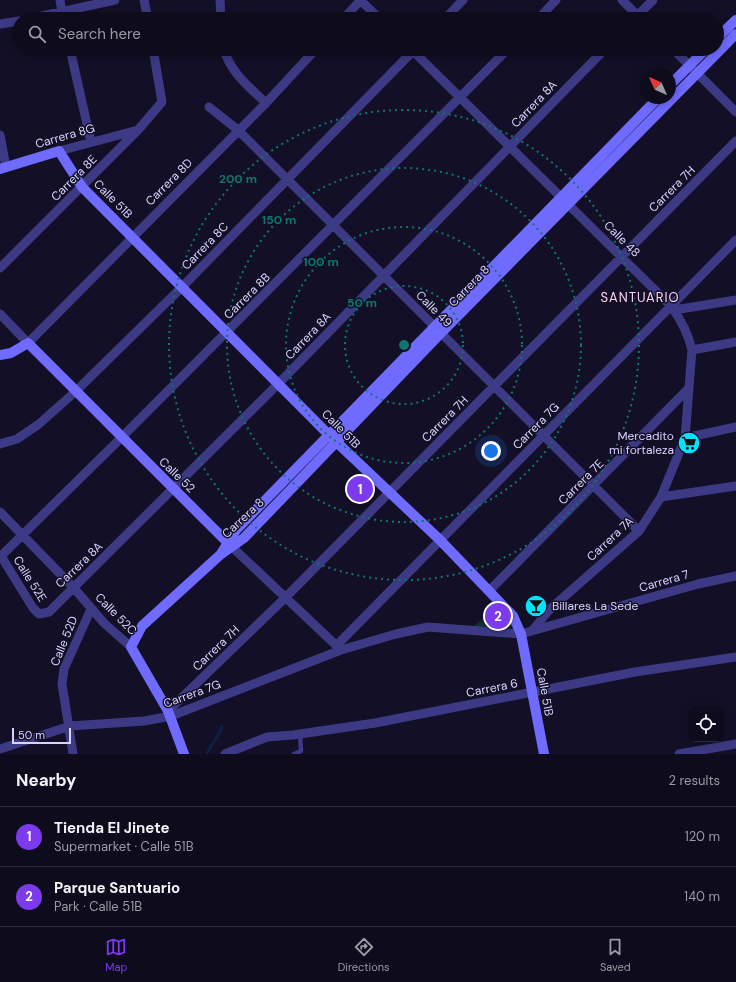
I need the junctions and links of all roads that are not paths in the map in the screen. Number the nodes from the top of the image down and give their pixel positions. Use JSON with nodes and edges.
{"nodes":[{"id":1,"x":60,"y":0,"type":"edge"},
{"id":2,"x":115,"y":0,"type":"edge"},
{"id":3,"x":144,"y":0,"type":"edge"},
{"id":4,"x":220,"y":0,"type":"edge"},
{"id":5,"x":361,"y":0,"type":"edge"},
{"id":6,"x":463,"y":0,"type":"edge"},
{"id":7,"x":556,"y":0,"type":"edge"},
{"id":8,"x":622,"y":0,"type":"edge"},
{"id":9,"x":653,"y":0,"type":"edge"},
{"id":10,"x":62,"y":12,"type":"edge"},
{"id":11,"x":75,"y":12,"type":"edge"},
{"id":12,"x":147,"y":12,"type":"edge"},
{"id":13,"x":221,"y":12,"type":"edge"},
{"id":14,"x":350,"y":12,"type":"edge"},
{"id":15,"x":373,"y":12,"type":"edge"},
{"id":16,"x":452,"y":12,"type":"edge"},
{"id":17,"x":545,"y":12,"type":"edge"},
{"id":18,"x":632,"y":12,"type":"edge"},
{"id":19,"x":642,"y":12,"type":"edge"},
{"id":20,"x":736,"y":20,"type":"edge"},
{"id":21,"x":12,"y":22,"type":"edge"},
{"id":22,"x":0,"y":24,"type":"edge"},
{"id":23,"x":724,"y":31,"type":"edge"},
{"id":24,"x":736,"y":34,"type":"edge"},
{"id":25,"x":724,"y":44,"type":"edge"},
{"id":26,"x":72,"y":56,"type":"edge"},
{"id":27,"x":154,"y":56,"type":"edge"},
{"id":28,"x":226,"y":56,"type":"edge"},
{"id":29,"x":310,"y":56,"type":"edge"},
{"id":30,"x":407,"y":56,"type":"edge"},
{"id":31,"x":419,"y":56,"type":"edge"},
{"id":32,"x":501,"y":56,"type":"edge"},
{"id":33,"x":598,"y":56,"type":"edge"},
{"id":34,"x":679,"y":56,"type":"edge"},
{"id":35,"x":701,"y":56,"type":"edge"},
{"id":36,"x":709,"y":56,"type":"edge"},
{"id":37,"x":693,"y":69,"type":"junction"},
{"id":38,"x":676,"y":81,"type":"edge"},
{"id":39,"x":461,"y":97,"type":"junction"},
{"id":40,"x":266,"y":103,"type":"junction"},
{"id":41,"x":653,"y":104,"type":"edge"},
{"id":42,"x":209,"y":107,"type":"dead end"},
{"id":43,"x":736,"y":112,"type":"edge"},
{"id":44,"x":138,"y":130,"type":"junction"},
{"id":45,"x":238,"y":130,"type":"junction"},
{"id":46,"x":0,"y":135,"type":"edge"},
{"id":47,"x":736,"y":141,"type":"edge"},
{"id":48,"x":91,"y":142,"type":"junction"},
{"id":49,"x":510,"y":146,"type":"junction"},
{"id":50,"x":58,"y":152,"type":"junction"},
{"id":51,"x":3,"y":168,"type":"edge"},
{"id":52,"x":286,"y":179,"type":"junction"},
{"id":53,"x":82,"y":187,"type":"junction"},
{"id":54,"x":565,"y":200,"type":"junction"},
{"id":55,"x":333,"y":226,"type":"junction"},
{"id":56,"x":132,"y":237,"type":"junction"},
{"id":57,"x":736,"y":240,"type":"edge"},
{"id":58,"x":622,"y":256,"type":"junction"},
{"id":59,"x":0,"y":268,"type":"edge"},
{"id":60,"x":383,"y":276,"type":"junction"},
{"id":61,"x":182,"y":287,"type":"junction"},
{"id":62,"x":736,"y":300,"type":"edge"},
{"id":63,"x":673,"y":308,"type":"junction"},
{"id":64,"x":0,"y":314,"type":"edge"},
{"id":65,"x":438,"y":330,"type":"junction"},
{"id":66,"x":227,"y":333,"type":"junction"},
{"id":67,"x":736,"y":342,"type":"edge"},
{"id":68,"x":28,"y":343,"type":"junction"},
{"id":69,"x":692,"y":350,"type":"junction"},
{"id":70,"x":0,"y":355,"type":"edge"},
{"id":71,"x":278,"y":384,"type":"junction"},
{"id":72,"x":494,"y":386,"type":"junction"},
{"id":73,"x":688,"y":390,"type":"junction"},
{"id":74,"x":76,"y":391,"type":"junction"},
{"id":75,"x":736,"y":427,"type":"edge"},
{"id":76,"x":329,"y":435,"type":"junction"},
{"id":77,"x":543,"y":435,"type":"junction"},
{"id":78,"x":122,"y":438,"type":"junction"},
{"id":79,"x":685,"y":438,"type":"junction"},
{"id":80,"x":336,"y":442,"type":"junction"},
{"id":81,"x":0,"y":444,"type":"edge"},
{"id":82,"x":594,"y":486,"type":"junction"},
{"id":83,"x":736,"y":486,"type":"edge"},
{"id":84,"x":173,"y":490,"type":"junction"},
{"id":85,"x":389,"y":494,"type":"junction"},
{"id":86,"x":661,"y":497,"type":"junction"},
{"id":87,"x":0,"y":512,"type":"edge"},
{"id":88,"x":639,"y":531,"type":"junction"},
{"id":89,"x":24,"y":536,"type":"junction"},
{"id":90,"x":440,"y":540,"type":"junction"},
{"id":91,"x":230,"y":545,"type":"junction"},
{"id":92,"x":1,"y":557,"type":"edge"},
{"id":93,"x":736,"y":576,"type":"edge"},
{"id":94,"x":73,"y":587,"type":"junction"},
{"id":95,"x":489,"y":590,"type":"junction"},
{"id":96,"x":284,"y":598,"type":"junction"},
{"id":97,"x":91,"y":609,"type":"junction"},
{"id":98,"x":40,"y":614,"type":"joint"},
{"id":99,"x":532,"y":631,"type":"junction"},
{"id":100,"x":521,"y":634,"type":"junction"},
{"id":101,"x":131,"y":647,"type":"junction"},
{"id":102,"x":339,"y":648,"type":"junction"},
{"id":103,"x":736,"y":657,"type":"edge"},
{"id":104,"x":531,"y":692,"type":"junction"},
{"id":105,"x":170,"y":714,"type":"junction"},
{"id":106,"x":70,"y":726,"type":"junction"},
{"id":107,"x":300,"y":734,"type":"junction"},
{"id":108,"x":736,"y":744,"type":"edge"},
{"id":109,"x":0,"y":749,"type":"edge"},
{"id":110,"x":73,"y":754,"type":"edge"},
{"id":111,"x":184,"y":754,"type":"edge"},
{"id":112,"x":225,"y":754,"type":"edge"},
{"id":113,"x":294,"y":754,"type":"edge"},
{"id":114,"x":544,"y":754,"type":"edge"},
{"id":115,"x":679,"y":754,"type":"edge"}],
"edges":[{"from":1,"to":10,"type":"street"},
{"from":2,"to":11,"type":"street"},
{"from":3,"to":12,"type":"street"},
{"from":4,"to":13,"type":"street"},
{"from":5,"to":14,"type":"street"},
{"from":5,"to":15,"type":"street"},
{"from":6,"to":16,"type":"street"},
{"from":7,"to":17,"type":"street"},
{"from":8,"to":18,"type":"street"},
{"from":9,"to":19,"type":"street"},
{"from":20,"to":23,"type":"street"},
{"from":21,"to":22,"type":"street"},
{"from":24,"to":25,"type":"street","name":"Carrera 8"},
{"from":26,"to":48,"type":"street"},
{"from":27,"to":44,"type":"street","name":"Carrera 8E"},
{"from":28,"to":40,"type":"street"},
{"from":29,"to":40,"type":"street","name":"Carrera 8D"},
{"from":30,"to":52,"type":"street","name":"Carrera 8C"},
{"from":31,"to":39,"type":"street","name":"Calle 48"},
{"from":32,"to":39,"type":"street","name":"Carrera 8B"},
{"from":33,"to":49,"type":"street","name":"Carrera 8A"},
{"from":34,"to":37,"type":"street"},
{"from":35,"to":37,"type":"street","name":"Carrera 8"},
{"from":36,"to":37,"type":"street","name":"Carrera 8"},
{"from":37,"to":38,"type":"street","name":"Carrera 8"},
{"from":37,"to":43,"type":"street"},
{"from":37,"to":54,"type":"street","name":"Carrera 8"},
{"from":39,"to":49,"type":"street","name":"Calle 48"},
{"from":39,"to":55,"type":"street","name":"Carrera 8B"},
{"from":40,"to":45,"type":"street","name":"Carrera 8D"},
{"from":41,"to":54,"type":"street","name":"Carrera 8"},
{"from":42,"to":45,"type":"street","name":"Calle 49"},
{"from":44,"to":48,"type":"street","name":"Carrera 8G"},
{"from":44,"to":53,"type":"street","name":"Carrera 8E"},
{"from":45,"to":52,"type":"street","name":"Calle 49"},
{"from":45,"to":56,"type":"street","name":"Carrera 8D"},
{"from":46,"to":51,"type":"street"},
{"from":47,"to":58,"type":"street","name":"Carrera 7H"},
{"from":48,"to":50,"type":"street","name":"Carrera 8G"},
{"from":49,"to":54,"type":"street","name":"Calle 48"},
{"from":49,"to":60,"type":"street","name":"Carrera 8A"},
{"from":50,"to":51,"type":"street","name":"Carrera 8G"},
{"from":50,"to":53,"type":"street","name":"Calle 51B"},
{"from":52,"to":55,"type":"street","name":"Calle 49"},
{"from":52,"to":61,"type":"street","name":"Carrera 8C"},
{"from":53,"to":56,"type":"street","name":"Calle 51B"},
{"from":53,"to":59,"type":"street","name":"Carrera 8E"},
{"from":54,"to":58,"type":"street","name":"Calle 48"},
{"from":54,"to":65,"type":"street","name":"Carrera 8"},
{"from":55,"to":60,"type":"street","name":"Calle 49"},
{"from":55,"to":66,"type":"street","name":"Carrera 8B"},
{"from":56,"to":61,"type":"street","name":"Calle 51B"},
{"from":56,"to":68,"type":"street","name":"Carrera 8D"},
{"from":57,"to":63,"type":"street","name":"Carrera 7G"},
{"from":58,"to":63,"type":"street","name":"Calle 48"},
{"from":58,"to":72,"type":"street","name":"Carrera 7H"},
{"from":60,"to":65,"type":"street","name":"Calle 49"},
{"from":60,"to":71,"type":"street","name":"Carrera 8A"},
{"from":61,"to":66,"type":"street","name":"Calle 51B"},
{"from":61,"to":74,"type":"street","name":"Carrera 8C"},
{"from":62,"to":63,"type":"street"},
{"from":63,"to":69,"type":"street","name":"Calle 48"},
{"from":63,"to":77,"type":"street","name":"Carrera 7G"},
{"from":64,"to":68,"type":"street","name":"Calle 52"},
{"from":65,"to":72,"type":"street","name":"Calle 49"},
{"from":65,"to":76,"type":"street","name":"Carrera 8"},
{"from":65,"to":80,"type":"street","name":"Carrera 8"},
{"from":66,"to":71,"type":"street","name":"Calle 51B"},
{"from":66,"to":78,"type":"street","name":"Carrera 8B"},
{"from":67,"to":69,"type":"street"},
{"from":68,"to":70,"type":"street","name":"Carrera 8D"},
{"from":68,"to":74,"type":"street","name":"Calle 52"},
{"from":69,"to":73,"type":"street","name":"Calle 48"},
{"from":71,"to":76,"type":"street","name":"Calle 51B"},
{"from":71,"to":84,"type":"street","name":"Carrera 8A"},
{"from":72,"to":77,"type":"street","name":"Calle 49"},
{"from":72,"to":85,"type":"street","name":"Carrera 7H"},
{"from":73,"to":79,"type":"street","name":"Calle 48"},
{"from":73,"to":82,"type":"street","name":"Carrera 7E"},
{"from":74,"to":78,"type":"street","name":"Calle 52"},
{"from":74,"to":81,"type":"street","name":"Carrera 8C"},
{"from":75,"to":79,"type":"street"},
{"from":76,"to":80,"type":"street","name":"Calle 51B"},
{"from":76,"to":91,"type":"street","name":"Carrera 8"},
{"from":77,"to":82,"type":"street","name":"Calle 49"},
{"from":77,"to":90,"type":"street","name":"Carrera 7G"},
{"from":78,"to":84,"type":"street","name":"Calle 52"},
{"from":78,"to":89,"type":"street","name":"Carrera 8B"},
{"from":79,"to":86,"type":"street","name":"Calle 48"},
{"from":80,"to":85,"type":"street","name":"Calle 51B"},
{"from":80,"to":91,"type":"street","name":"Carrera 8"},
{"from":82,"to":88,"type":"street","name":"Calle 49"},
{"from":82,"to":95,"type":"street","name":"Carrera 7E"},
{"from":83,"to":86,"type":"street"},
{"from":84,"to":91,"type":"street","name":"Calle 52"},
{"from":84,"to":94,"type":"street","name":"Carrera 8A"},
{"from":85,"to":90,"type":"street","name":"Calle 51B"},
{"from":85,"to":96,"type":"street","name":"Carrera 7H"},
{"from":86,"to":88,"type":"street","name":"Carrera 7A"},
{"from":87,"to":89,"type":"street","name":"Calle 52C"},
{"from":88,"to":99,"type":"street","name":"Carrera 7A"},
{"from":89,"to":92,"type":"street","name":"Carrera 8B"},
{"from":89,"to":94,"type":"street","name":"Calle 52C"},
{"from":90,"to":95,"type":"street","name":"Calle 51B"},
{"from":90,"to":102,"type":"street","name":"Carrera 7G"},
{"from":91,"to":96,"type":"street","name":"Calle 52"},
{"from":91,"to":101,"type":"street","name":"Carrera 8"},
{"from":92,"to":98,"type":"street","name":"Calle 52E"},
{"from":93,"to":99,"type":"street","name":"Carrera 7"},
{"from":94,"to":97,"type":"street","name":"Calle 52C"},
{"from":94,"to":98,"type":"street","name":"Carrera 8A"},
{"from":95,"to":100,"type":"street","name":"Calle 51B"},
{"from":96,"to":102,"type":"street","name":"Calle 52"},
{"from":96,"to":105,"type":"street","name":"Carrera 7H"},
{"from":97,"to":101,"type":"street","name":"Calle 52C"},
{"from":97,"to":106,"type":"street","name":"Calle 52D"},
{"from":99,"to":100,"type":"street","name":"Carrera 7"},
{"from":100,"to":102,"type":"street","name":"Carrera 7"},
{"from":100,"to":104,"type":"street","name":"Calle 51B"},
{"from":101,"to":105,"type":"street","name":"Calle 52C"},
{"from":102,"to":105,"type":"street","name":"Carrera 7G"},
{"from":103,"to":104,"type":"street","name":"Carrera 6"},
{"from":104,"to":107,"type":"street","name":"Carrera 6"},
{"from":104,"to":114,"type":"street","name":"Calle 51B"},
{"from":105,"to":106,"type":"street","name":"Carrera 7G"},
{"from":105,"to":111,"type":"street","name":"Calle 52C"},
{"from":106,"to":109,"type":"street","name":"Carrera 7G"},
{"from":106,"to":110,"type":"street","name":"Calle 52D"},
{"from":107,"to":112,"type":"street","name":"Carrera 6"},
{"from":107,"to":113,"type":"lane"},
{"from":108,"to":115,"type":"street"}]}
